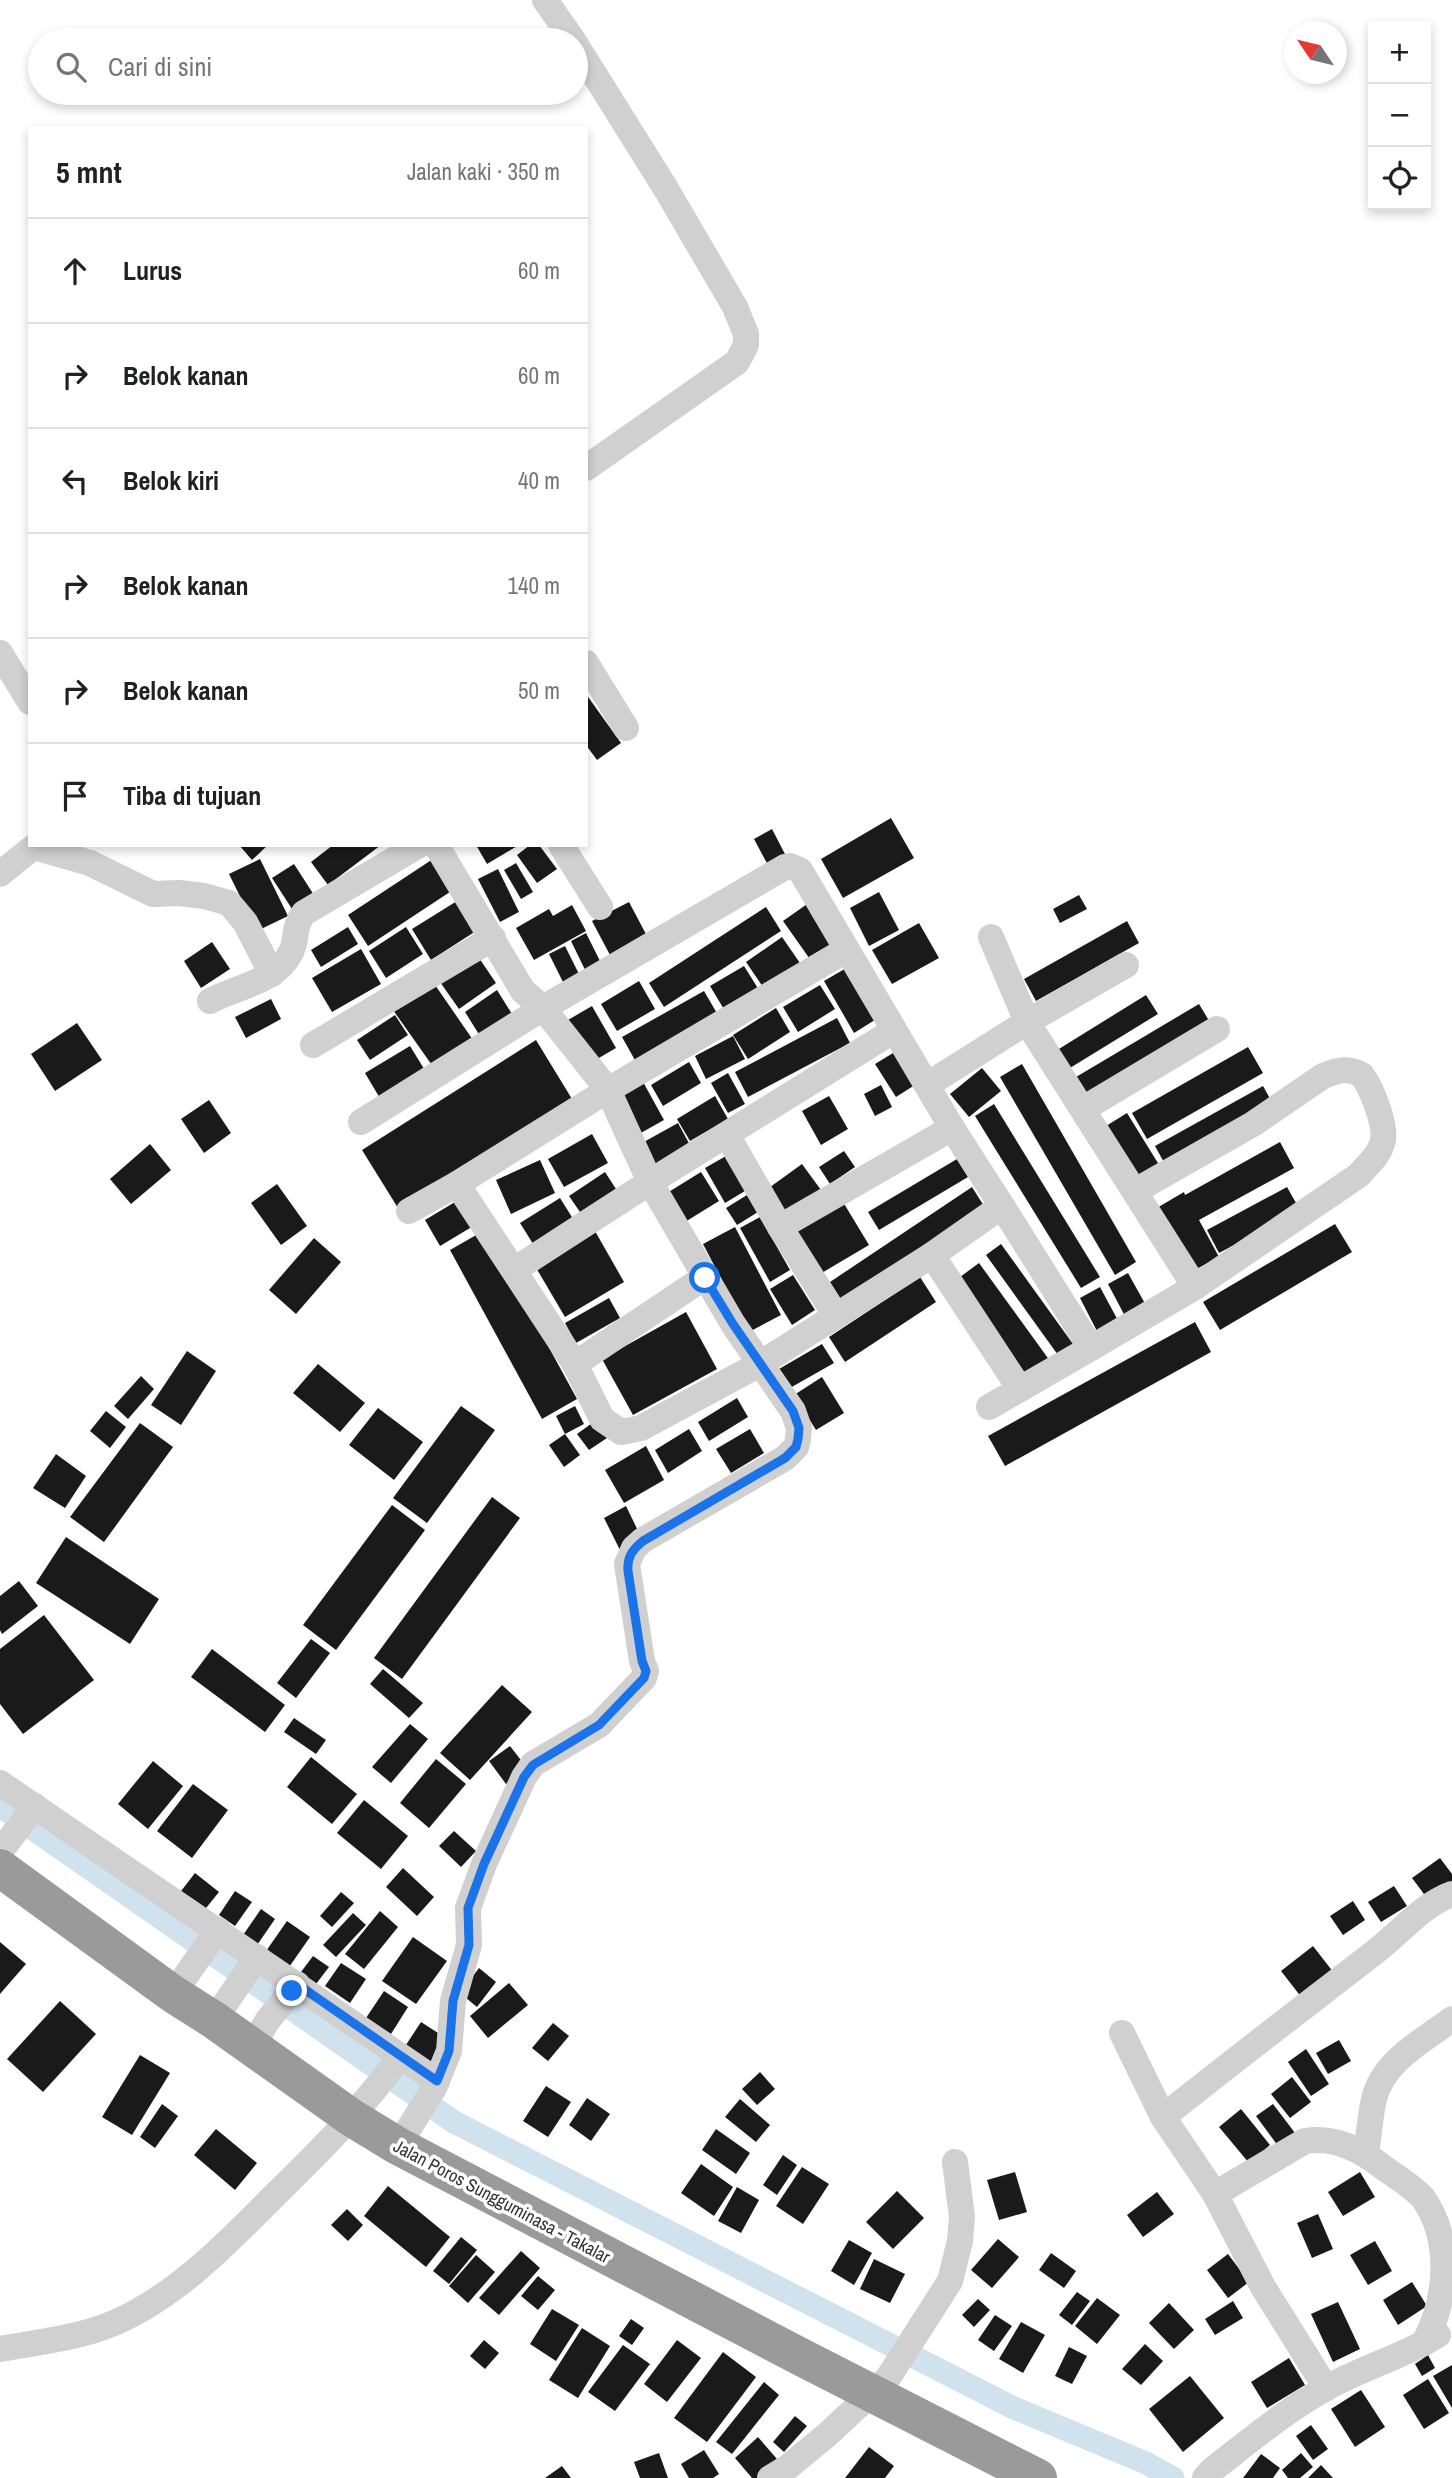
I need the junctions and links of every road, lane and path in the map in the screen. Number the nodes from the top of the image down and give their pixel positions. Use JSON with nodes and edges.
{"nodes":[{"id":1,"x":545,"y":0,"type":"edge"},
{"id":2,"x":565,"y":28,"type":"edge"},
{"id":3,"x":588,"y":64,"type":"edge"},
{"id":4,"x":588,"y":467,"type":"edge"},
{"id":5,"x":0,"y":653,"type":"edge"},
{"id":6,"x":588,"y":666,"type":"edge"},
{"id":7,"x":28,"y":699,"type":"edge"},
{"id":8,"x":626,"y":728,"type":"dead end"},
{"id":9,"x":34,"y":847,"type":"edge"},
{"id":10,"x":38,"y":847,"type":"edge"},
{"id":11,"x":416,"y":847,"type":"edge"},
{"id":12,"x":437,"y":847,"type":"edge"},
{"id":13,"x":562,"y":847,"type":"edge"},
{"id":14,"x":0,"y":874,"type":"edge"},
{"id":15,"x":600,"y":907,"type":"dead end"},
{"id":16,"x":991,"y":937,"type":"dead end"},
{"id":17,"x":493,"y":938,"type":"junction"},
{"id":18,"x":846,"y":950,"type":"junction"},
{"id":19,"x":1126,"y":965,"type":"dead end"},
{"id":20,"x":272,"y":974,"type":"junction"},
{"id":21,"x":210,"y":1001,"type":"dead end"},
{"id":22,"x":543,"y":1008,"type":"junction"},
{"id":23,"x":1027,"y":1022,"type":"junction"},
{"id":24,"x":1217,"y":1029,"type":"dead end"},
{"id":25,"x":893,"y":1031,"type":"junction"},
{"id":26,"x":313,"y":1045,"type":"dead end"},
{"id":27,"x":927,"y":1085,"type":"junction"},
{"id":28,"x":608,"y":1090,"type":"junction"},
{"id":29,"x":1083,"y":1109,"type":"junction"},
{"id":30,"x":360,"y":1122,"type":"dead end"},
{"id":31,"x":952,"y":1128,"type":"junction"},
{"id":32,"x":727,"y":1135,"type":"junction"},
{"id":33,"x":650,"y":1181,"type":"junction"},
{"id":34,"x":457,"y":1184,"type":"junction"},
{"id":35,"x":1135,"y":1191,"type":"junction"},
{"id":36,"x":1002,"y":1206,"type":"junction"},
{"id":37,"x":409,"y":1211,"type":"dead end"},
{"id":38,"x":780,"y":1227,"type":"junction"},
{"id":39,"x":932,"y":1255,"type":"junction"},
{"id":40,"x":514,"y":1270,"type":"junction"},
{"id":41,"x":705,"y":1278,"type":"junction"},
{"id":42,"x":1195,"y":1287,"type":"junction"},
{"id":43,"x":836,"y":1316,"type":"junction"},
{"id":44,"x":1091,"y":1348,"type":"junction"},
{"id":45,"x":575,"y":1364,"type":"junction"},
{"id":46,"x":760,"y":1364,"type":"junction"},
{"id":47,"x":1020,"y":1390,"type":"junction"},
{"id":48,"x":989,"y":1407,"type":"dead end"},
{"id":49,"x":0,"y":1783,"type":"edge"},
{"id":50,"x":33,"y":1809,"type":"junction"},
{"id":51,"x":2,"y":1855,"type":"edge"},
{"id":52,"x":1452,"y":1894,"type":"edge"},
{"id":53,"x":215,"y":1935,"type":"junction"},
{"id":54,"x":254,"y":1961,"type":"junction"},
{"id":55,"x":181,"y":1985,"type":"junction"},
{"id":56,"x":295,"y":1988,"type":"junction"},
{"id":57,"x":221,"y":2010,"type":"junction"},
{"id":58,"x":1452,"y":2019,"type":"edge"},
{"id":59,"x":1122,"y":2033,"type":"dead end"},
{"id":60,"x":259,"y":2034,"type":"junction"},
{"id":61,"x":397,"y":2061,"type":"junction"},
{"id":62,"x":435,"y":2085,"type":"junction"},
{"id":63,"x":362,"y":2107,"type":"junction"},
{"id":64,"x":1163,"y":2117,"type":"junction"},
{"id":65,"x":403,"y":2137,"type":"junction"},
{"id":66,"x":1366,"y":2153,"type":"junction"},
{"id":67,"x":956,"y":2162,"type":"dead end"},
{"id":68,"x":1215,"y":2194,"type":"junction"},
{"id":69,"x":1443,"y":2337,"type":"edge"},
{"id":70,"x":0,"y":2349,"type":"edge"},
{"id":71,"x":880,"y":2385,"type":"junction"},
{"id":72,"x":1326,"y":2388,"type":"junction"},
{"id":73,"x":1214,"y":2475,"type":"edge"},
{"id":74,"x":769,"y":2478,"type":"edge"},
{"id":75,"x":1038,"y":2478,"type":"edge"}],
"edges":[{"from":1,"to":2,"type":"street"},
{"from":3,"to":4,"type":"street"},
{"from":5,"to":7,"type":"street"},
{"from":6,"to":8,"type":"street"},
{"from":9,"to":14,"type":"street"},
{"from":10,"to":20,"type":"street"},
{"from":11,"to":20,"type":"street"},
{"from":12,"to":17,"type":"street"},
{"from":13,"to":15,"type":"street"},
{"from":16,"to":23,"type":"street"},
{"from":17,"to":22,"type":"street"},
{"from":17,"to":26,"type":"street"},
{"from":18,"to":22,"type":"street"},
{"from":18,"to":25,"type":"street"},
{"from":18,"to":28,"type":"street"},
{"from":19,"to":23,"type":"street"},
{"from":20,"to":21,"type":"street"},
{"from":22,"to":28,"type":"street"},
{"from":22,"to":30,"type":"street"},
{"from":23,"to":27,"type":"street"},
{"from":23,"to":29,"type":"street"},
{"from":24,"to":29,"type":"street"},
{"from":25,"to":27,"type":"street"},
{"from":25,"to":32,"type":"street"},
{"from":27,"to":31,"type":"street"},
{"from":28,"to":33,"type":"street"},
{"from":28,"to":34,"type":"street"},
{"from":29,"to":35,"type":"street"},
{"from":31,"to":36,"type":"street"},
{"from":31,"to":38,"type":"street"},
{"from":32,"to":33,"type":"street"},
{"from":32,"to":38,"type":"street"},
{"from":33,"to":40,"type":"street"},
{"from":33,"to":41,"type":"street"},
{"from":34,"to":37,"type":"street"},
{"from":34,"to":40,"type":"street"},
{"from":35,"to":42,"type":"street"},
{"from":35,"to":42,"type":"street"},
{"from":36,"to":39,"type":"street"},
{"from":36,"to":44,"type":"street"},
{"from":38,"to":43,"type":"street"},
{"from":39,"to":43,"type":"street"},
{"from":39,"to":47,"type":"street"},
{"from":40,"to":45,"type":"street"},
{"from":41,"to":45,"type":"street"},
{"from":41,"to":46,"type":"street"},
{"from":42,"to":44,"type":"street"},
{"from":43,"to":46,"type":"street"},
{"from":44,"to":47,"type":"street"},
{"from":45,"to":46,"type":"street"},
{"from":46,"to":62,"type":"street"},
{"from":47,"to":48,"type":"street"},
{"from":49,"to":50,"type":"street"},
{"from":50,"to":51,"type":"street"},
{"from":50,"to":53,"type":"street"},
{"from":51,"to":55,"type":"highway","name":"Jalan Poros Sungguminasa - Takalar"},
{"from":52,"to":64,"type":"street"},
{"from":53,"to":54,"type":"street"},
{"from":53,"to":55,"type":"street"},
{"from":54,"to":56,"type":"street"},
{"from":54,"to":57,"type":"street"},
{"from":55,"to":57,"type":"highway","name":"Jalan Poros Sungguminasa - Takalar"},
{"from":56,"to":60,"type":"street"},
{"from":56,"to":61,"type":"street"},
{"from":57,"to":60,"type":"highway","name":"Jalan Poros Sungguminasa - Takalar"},
{"from":58,"to":66,"type":"street"},
{"from":59,"to":64,"type":"street"},
{"from":60,"to":63,"type":"highway","name":"Jalan Poros Sungguminasa - Takalar"},
{"from":61,"to":62,"type":"street"},
{"from":61,"to":63,"type":"street"},
{"from":62,"to":65,"type":"street"},
{"from":63,"to":65,"type":"highway","name":"Jalan Poros Sungguminasa - Takalar"},
{"from":63,"to":70,"type":"street"},
{"from":64,"to":68,"type":"street"},
{"from":65,"to":71,"type":"highway","name":"Jalan Poros Sungguminasa - Takalar"},
{"from":66,"to":68,"type":"street"},
{"from":66,"to":69,"type":"street"},
{"from":67,"to":71,"type":"street"},
{"from":68,"to":72,"type":"street"},
{"from":69,"to":72,"type":"street"},
{"from":71,"to":74,"type":"street"},
{"from":71,"to":75,"type":"highway","name":"Jalan Poros Sungguminasa - Takalar"},
{"from":72,"to":73,"type":"street"}]}
